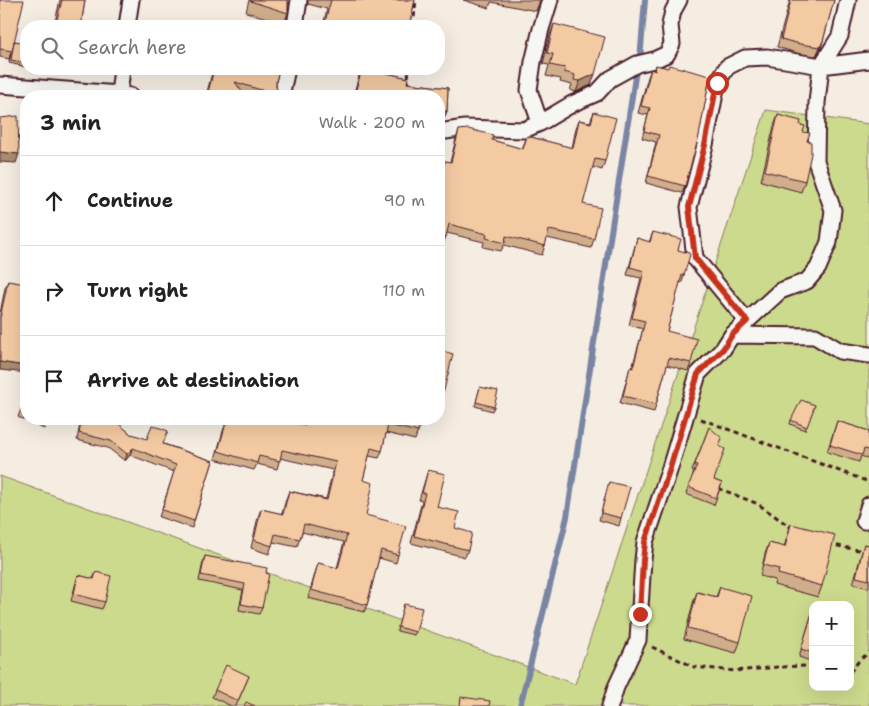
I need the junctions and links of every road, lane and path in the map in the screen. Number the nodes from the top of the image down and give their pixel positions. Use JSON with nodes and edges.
{"nodes":[{"id":1,"x":130,"y":0,"type":"edge"},
{"id":2,"x":299,"y":0,"type":"edge"},
{"id":3,"x":416,"y":0,"type":"edge"},
{"id":4,"x":550,"y":0,"type":"edge"},
{"id":5,"x":679,"y":0,"type":"edge"},
{"id":6,"x":848,"y":0,"type":"edge"},
{"id":7,"x":128,"y":20,"type":"edge"},
{"id":8,"x":296,"y":20,"type":"edge"},
{"id":9,"x":414,"y":20,"type":"edge"},
{"id":10,"x":869,"y":60,"type":"edge"},
{"id":11,"x":821,"y":66,"type":"junction"},
{"id":12,"x":122,"y":75,"type":"edge"},
{"id":13,"x":286,"y":75,"type":"edge"},
{"id":14,"x":408,"y":75,"type":"edge"},
{"id":15,"x":0,"y":85,"type":"edge"},
{"id":16,"x":407,"y":88,"type":"edge"},
{"id":17,"x":62,"y":90,"type":"edge"},
{"id":18,"x":124,"y":90,"type":"edge"},
{"id":19,"x":282,"y":90,"type":"edge"},
{"id":20,"x":540,"y":123,"type":"junction"},
{"id":21,"x":445,"y":131,"type":"edge"},
{"id":22,"x":747,"y":321,"type":"junction"},
{"id":23,"x":732,"y":335,"type":"junction"},
{"id":24,"x":869,"y":355,"type":"edge"},
{"id":25,"x":686,"y":414,"type":"junction"},
{"id":26,"x":869,"y":482,"type":"edge"},
{"id":27,"x":714,"y":486,"type":"edge"},
{"id":28,"x":869,"y":505,"type":"edge"},
{"id":29,"x":864,"y":521,"type":"dead end"},
{"id":30,"x":800,"y":534,"type":"edge"},
{"id":31,"x":825,"y":544,"type":"edge"},
{"id":32,"x":869,"y":552,"type":"edge"},
{"id":33,"x":638,"y":640,"type":"junction"},
{"id":34,"x":869,"y":652,"type":"edge"},
{"id":35,"x":809,"y":667,"type":"edge"},
{"id":36,"x":854,"y":667,"type":"edge"},
{"id":37,"x":610,"y":706,"type":"edge"}],
"edges":[{"from":1,"to":7,"type":"street"},
{"from":2,"to":8,"type":"street"},
{"from":3,"to":9,"type":"path"},
{"from":4,"to":20,"type":"street"},
{"from":5,"to":20,"type":"street"},
{"from":6,"to":11,"type":"street"},
{"from":10,"to":11,"type":"street"},
{"from":11,"to":22,"type":"street"},
{"from":11,"to":22,"type":"street"},
{"from":12,"to":18,"type":"street"},
{"from":13,"to":19,"type":"street"},
{"from":14,"to":16,"type":"path"},
{"from":15,"to":17,"type":"street"},
{"from":20,"to":21,"type":"street"},
{"from":22,"to":23,"type":"street"},
{"from":23,"to":24,"type":"street"},
{"from":23,"to":25,"type":"street"},
{"from":25,"to":26,"type":"path"},
{"from":25,"to":33,"type":"street"},
{"from":27,"to":30,"type":"path"},
{"from":28,"to":29,"type":"street"},
{"from":31,"to":32,"type":"path"},
{"from":33,"to":35,"type":"path"},
{"from":33,"to":37,"type":"street"},
{"from":34,"to":36,"type":"path"}]}
